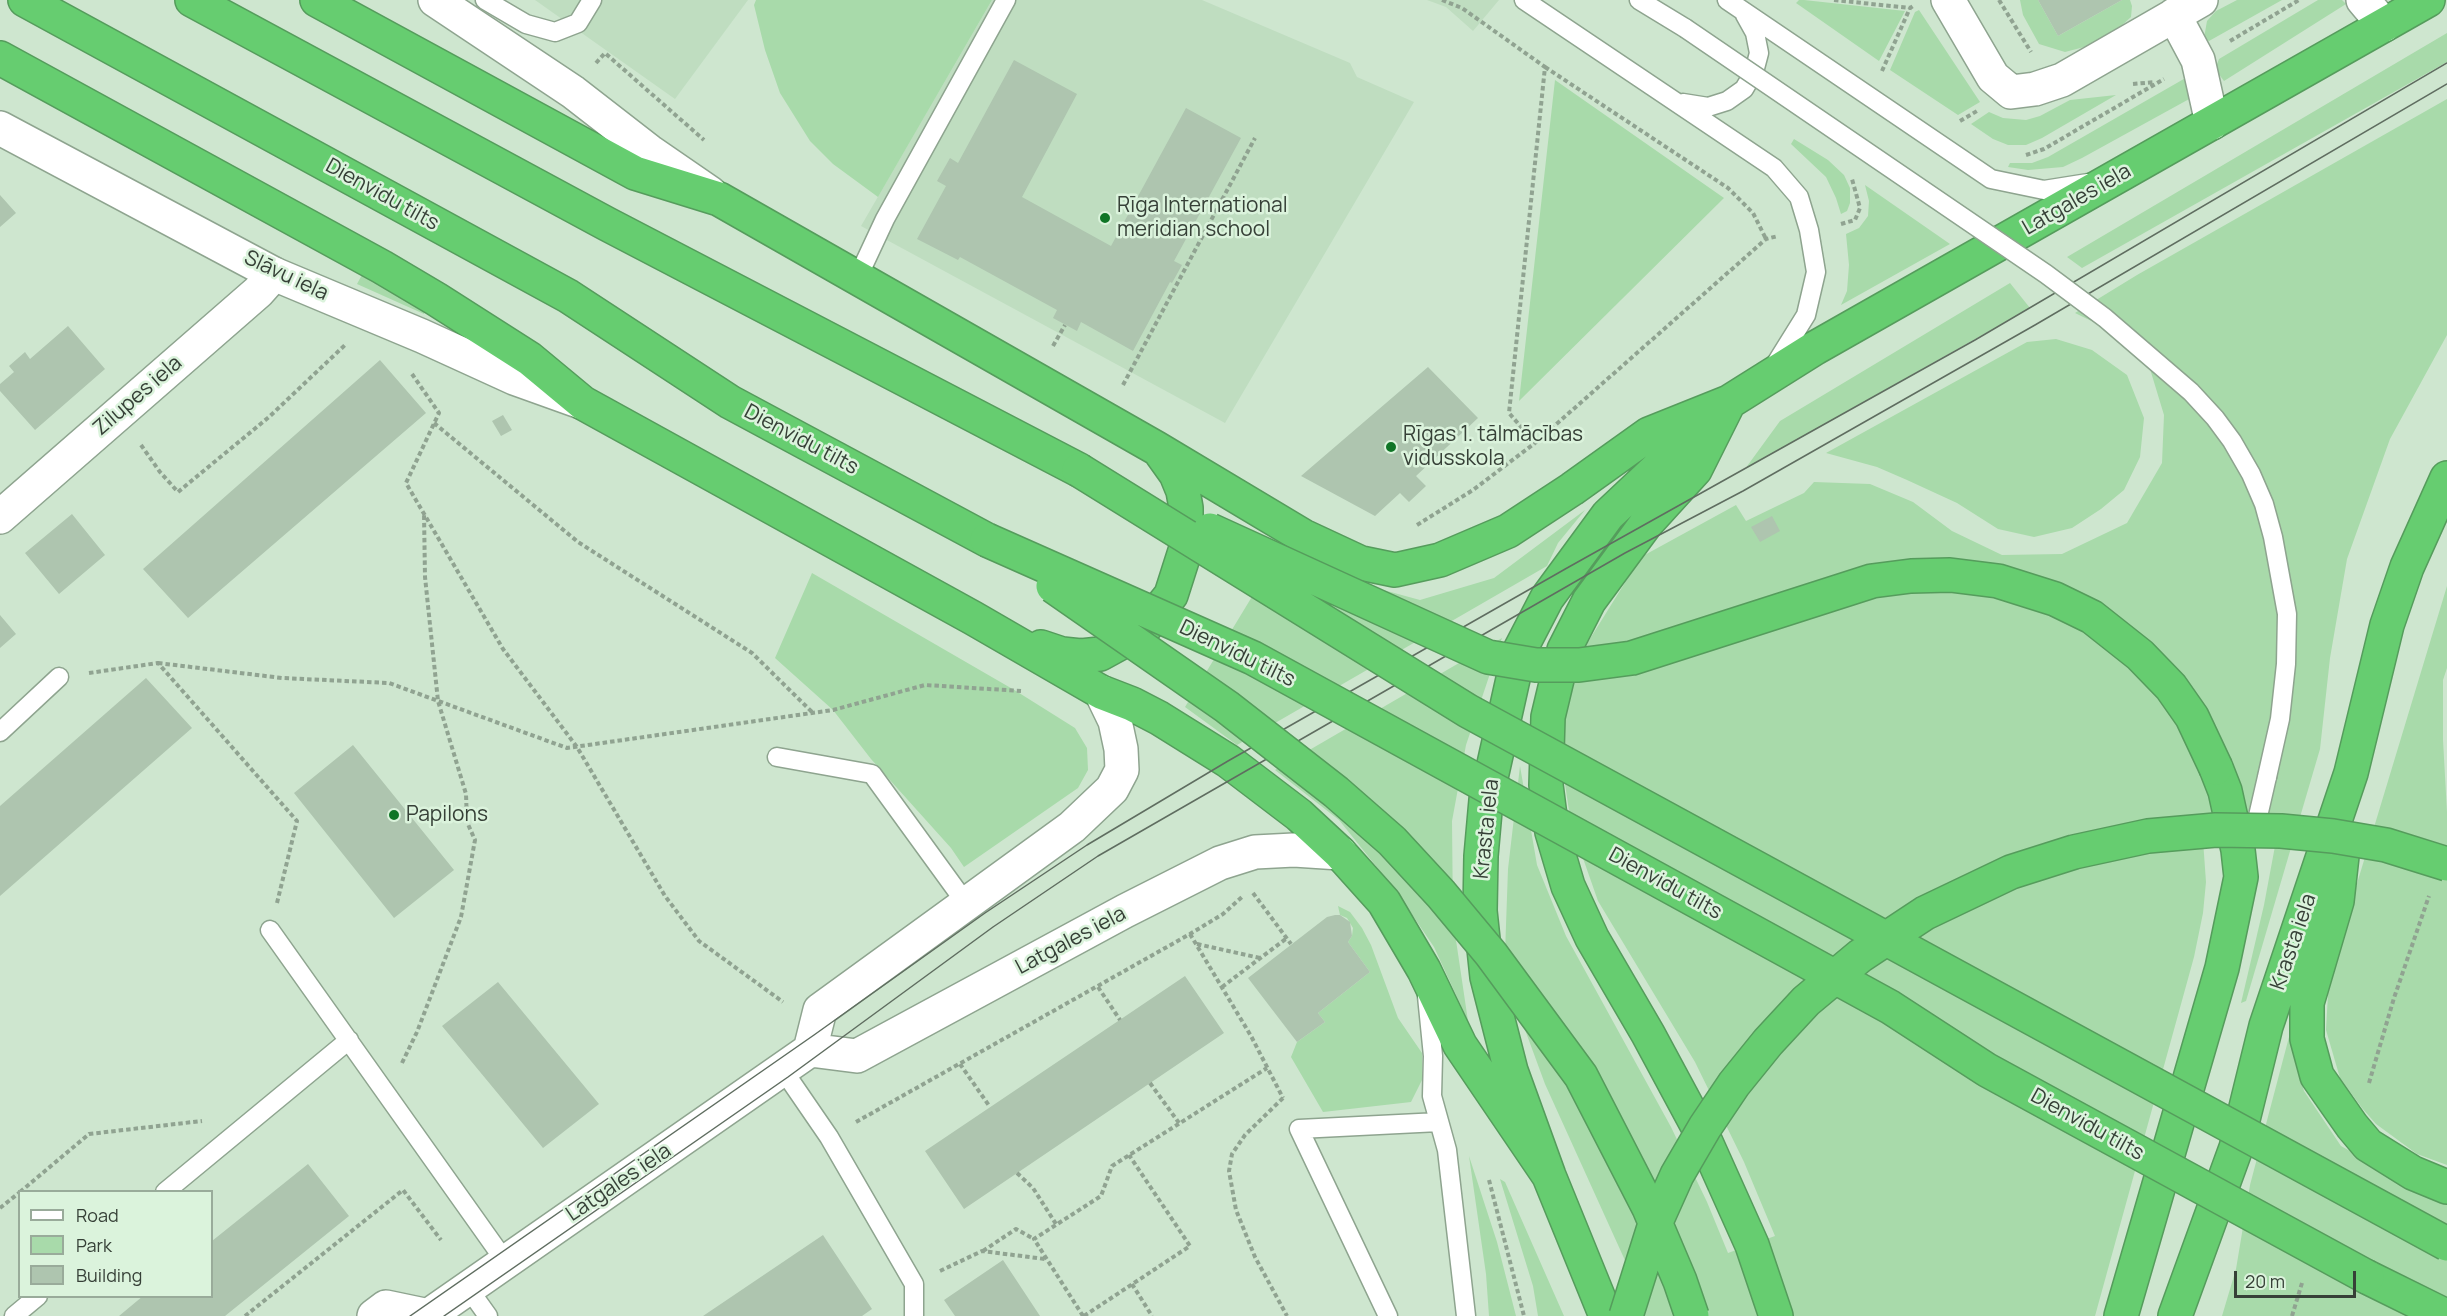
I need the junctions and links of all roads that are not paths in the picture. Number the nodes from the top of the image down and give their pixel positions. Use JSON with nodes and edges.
{"nodes":[{"id":1,"x":25,"y":0,"type":"edge"},
{"id":2,"x":192,"y":0,"type":"edge"},
{"id":3,"x":317,"y":0,"type":"edge"},
{"id":4,"x":435,"y":0,"type":"edge"},
{"id":5,"x":485,"y":0,"type":"edge"},
{"id":6,"x":592,"y":0,"type":"edge"},
{"id":7,"x":1006,"y":0,"type":"edge"},
{"id":8,"x":1524,"y":0,"type":"edge"},
{"id":9,"x":1639,"y":0,"type":"edge"},
{"id":10,"x":1948,"y":0,"type":"edge"},
{"id":11,"x":2363,"y":0,"type":"edge"},
{"id":12,"x":2428,"y":0,"type":"edge"},
{"id":13,"x":1728,"y":1,"type":"edge"},
{"id":14,"x":2188,"y":8,"type":"edge"},
{"id":15,"x":2384,"y":25,"type":"junction"},
{"id":16,"x":0,"y":58,"type":"edge"},
{"id":17,"x":1670,"y":97,"type":"junction"},
{"id":18,"x":2212,"y":123,"type":"junction"},
{"id":19,"x":0,"y":128,"type":"edge"},
{"id":20,"x":2115,"y":178,"type":"junction"},
{"id":21,"x":719,"y":199,"type":"junction"},
{"id":22,"x":274,"y":274,"type":"junction"},
{"id":23,"x":857,"y":279,"type":"junction"},
{"id":24,"x":1766,"y":378,"type":"junction"},
{"id":25,"x":1729,"y":402,"type":"junction"},
{"id":26,"x":583,"y":403,"type":"junction"},
{"id":27,"x":1156,"y":448,"type":"junction"},
{"id":28,"x":1079,"y":470,"type":"junction"},
{"id":29,"x":2447,"y":478,"type":"edge"},
{"id":30,"x":0,"y":517,"type":"edge"},
{"id":31,"x":987,"y":540,"type":"junction"},
{"id":32,"x":973,"y":618,"type":"junction"},
{"id":33,"x":59,"y":677,"type":"road end"},
{"id":34,"x":1101,"y":692,"type":"junction"},
{"id":35,"x":0,"y":732,"type":"edge"},
{"id":36,"x":777,"y":757,"type":"dead end"},
{"id":37,"x":2351,"y":773,"type":"junction"},
{"id":38,"x":1340,"y":853,"type":"junction"},
{"id":39,"x":2447,"y":864,"type":"edge"},
{"id":40,"x":2241,"y":877,"type":"junction"},
{"id":41,"x":965,"y":902,"type":"junction"},
{"id":42,"x":270,"y":930,"type":"road end"},
{"id":43,"x":1424,"y":970,"type":"junction"},
{"id":44,"x":349,"y":1040,"type":"junction"},
{"id":45,"x":810,"y":1050,"type":"junction"},
{"id":46,"x":783,"y":1070,"type":"junction"},
{"id":47,"x":1439,"y":1122,"type":"junction"},
{"id":48,"x":1549,"y":1176,"type":"junction"},
{"id":49,"x":2447,"y":1187,"type":"edge"},
{"id":50,"x":166,"y":1190,"type":"edge"},
{"id":51,"x":2447,"y":1244,"type":"edge"},
{"id":52,"x":505,"y":1261,"type":"junction"},
{"id":53,"x":2367,"y":1277,"type":"junction"},
{"id":54,"x":468,"y":1287,"type":"junction"},
{"id":55,"x":36,"y":1298,"type":"edge"},
{"id":56,"x":14,"y":1316,"type":"edge"},
{"id":57,"x":374,"y":1316,"type":"edge"},
{"id":58,"x":429,"y":1316,"type":"edge"},
{"id":59,"x":488,"y":1316,"type":"edge"},
{"id":60,"x":914,"y":1316,"type":"edge"},
{"id":61,"x":1388,"y":1316,"type":"edge"},
{"id":62,"x":1466,"y":1316,"type":"edge"},
{"id":63,"x":1606,"y":1316,"type":"edge"},
{"id":64,"x":1626,"y":1316,"type":"edge"},
{"id":65,"x":1692,"y":1316,"type":"edge"},
{"id":66,"x":1776,"y":1316,"type":"edge"},
{"id":67,"x":2121,"y":1316,"type":"edge"},
{"id":68,"x":2175,"y":1316,"type":"edge"},
{"id":69,"x":2421,"y":1316,"type":"edge"},
{"id":70,"x":2446,"y":1316,"type":"edge"}],
"edges":[{"from":1,"to":31,"type":"highway","name":"Dienvidu tilts"},
{"from":2,"to":28,"type":"highway"},
{"from":3,"to":21,"type":"highway"},
{"from":4,"to":21,"type":"street"},
{"from":5,"to":6,"type":"lane"},
{"from":7,"to":23,"type":"lane"},
{"from":8,"to":17,"type":"lane"},
{"from":9,"to":40,"type":"lane","bridge":true},
{"from":10,"to":14,"type":"street"},
{"from":11,"to":15,"type":"street"},
{"from":12,"to":15,"type":"highway","name":"Latgales iela"},
{"from":13,"to":17,"type":"lane"},
{"from":13,"to":20,"type":"lane"},
{"from":14,"to":18,"type":"street"},
{"from":15,"to":18,"type":"highway","name":"Latgales iela"},
{"from":16,"to":26,"type":"highway"},
{"from":17,"to":24,"type":"lane"},
{"from":18,"to":20,"type":"highway","name":"Latgales iela"},
{"from":19,"to":22,"type":"street","name":"Slāvu iela"},
{"from":20,"to":24,"type":"highway","name":"Latgales iela"},
{"from":21,"to":23,"type":"highway"},
{"from":22,"to":26,"type":"street","name":"Slāvu iela"},
{"from":22,"to":30,"type":"street","name":"Zilupes iela"},
{"from":23,"to":27,"type":"highway"},
{"from":24,"to":25,"type":"highway","name":"Latgales iela"},
{"from":25,"to":27,"type":"highway"},
{"from":25,"to":48,"type":"highway","name":"Krasta iela"},
{"from":25,"to":66,"type":"highway"},
{"from":26,"to":32,"type":"highway"},
{"from":27,"to":32,"type":"highway"},
{"from":28,"to":40,"type":"highway","bridge":true},
{"from":28,"to":51,"type":"highway","bridge":true},
{"from":29,"to":37,"type":"highway","name":"Krasta iela"},
{"from":31,"to":53,"type":"highway","name":"Dienvidu tilts","bridge":true},
{"from":31,"to":65,"type":"highway","bridge":true},
{"from":32,"to":34,"type":"highway"},
{"from":33,"to":35,"type":"lane"},
{"from":34,"to":38,"type":"highway"},
{"from":34,"to":41,"type":"street"},
{"from":36,"to":41,"type":"lane"},
{"from":37,"to":49,"type":"highway"},
{"from":37,"to":68,"type":"highway","name":"Krasta iela"},
{"from":38,"to":43,"type":"highway"},
{"from":38,"to":45,"type":"street","name":"Latgales iela"},
{"from":39,"to":64,"type":"highway","bridge":true},
{"from":40,"to":67,"type":"highway"},
{"from":41,"to":45,"type":"street"},
{"from":42,"to":44,"type":"lane"},
{"from":43,"to":47,"type":"lane"},
{"from":43,"to":48,"type":"highway"},
{"from":44,"to":50,"type":"lane"},
{"from":44,"to":52,"type":"lane"},
{"from":45,"to":46,"type":"street","name":"Latgales iela"},
{"from":46,"to":52,"type":"street","name":"Latgales iela"},
{"from":46,"to":60,"type":"lane"},
{"from":47,"to":61,"type":"lane"},
{"from":47,"to":62,"type":"lane"},
{"from":48,"to":63,"type":"highway","name":"Krasta iela"},
{"from":52,"to":54,"type":"street","name":"Latgales iela"},
{"from":53,"to":69,"type":"highway"},
{"from":53,"to":70,"type":"highway","name":"Dienvidu tilts"},
{"from":54,"to":58,"type":"street","name":"Latgales iela"},
{"from":54,"to":59,"type":"lane"},
{"from":55,"to":56,"type":"lane"},
{"from":57,"to":58,"type":"street","name":"Latgales iela"}]}
